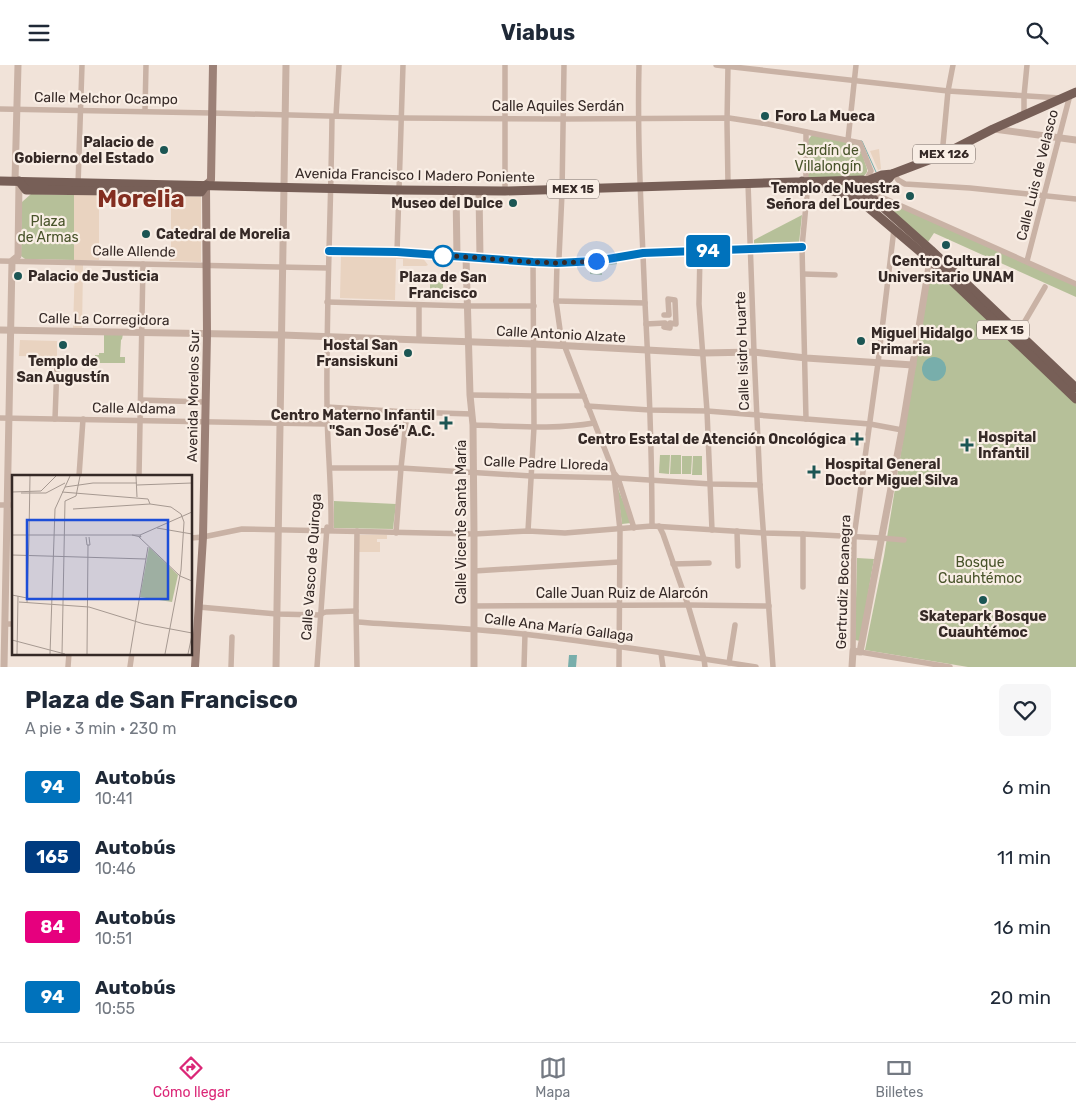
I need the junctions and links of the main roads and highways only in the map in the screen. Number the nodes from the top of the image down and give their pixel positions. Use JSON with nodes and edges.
{"nodes":[{"id":1,"x":213,"y":65,"type":"edge"},
{"id":2,"x":1070,"y":95,"type":"edge"},
{"id":3,"x":0,"y":181,"type":"edge"},
{"id":4,"x":805,"y":182,"type":"junction"},
{"id":5,"x":206,"y":185,"type":"junction"},
{"id":6,"x":868,"y":187,"type":"junction"},
{"id":7,"x":857,"y":198,"type":"junction"},
{"id":8,"x":1076,"y":388,"type":"edge"},
{"id":9,"x":1076,"y":399,"type":"edge"},
{"id":10,"x":195,"y":667,"type":"edge"}],
"edges":[{"from":1,"to":5,"type":"main road","name":"Avenida Morelos Sur"},
{"from":2,"to":6,"type":"main road","number":"MEX 126"},
{"from":3,"to":5,"type":"main road","number":"MEX 15"},
{"from":4,"to":5,"type":"main road","name":"Avenida Francisco I Madero Poniente","number":"MEX 15"},
{"from":4,"to":6,"type":"main road","number":"MEX 15"},
{"from":4,"to":7,"type":"main road","number":"MEX 15"},
{"from":5,"to":10,"type":"main road","name":"Avenida Morelos Sur"},
{"from":6,"to":7,"type":"main road"},
{"from":6,"to":8,"type":"main road","number":"MEX 15"},
{"from":7,"to":9,"type":"main road","number":"MEX 15"}]}
